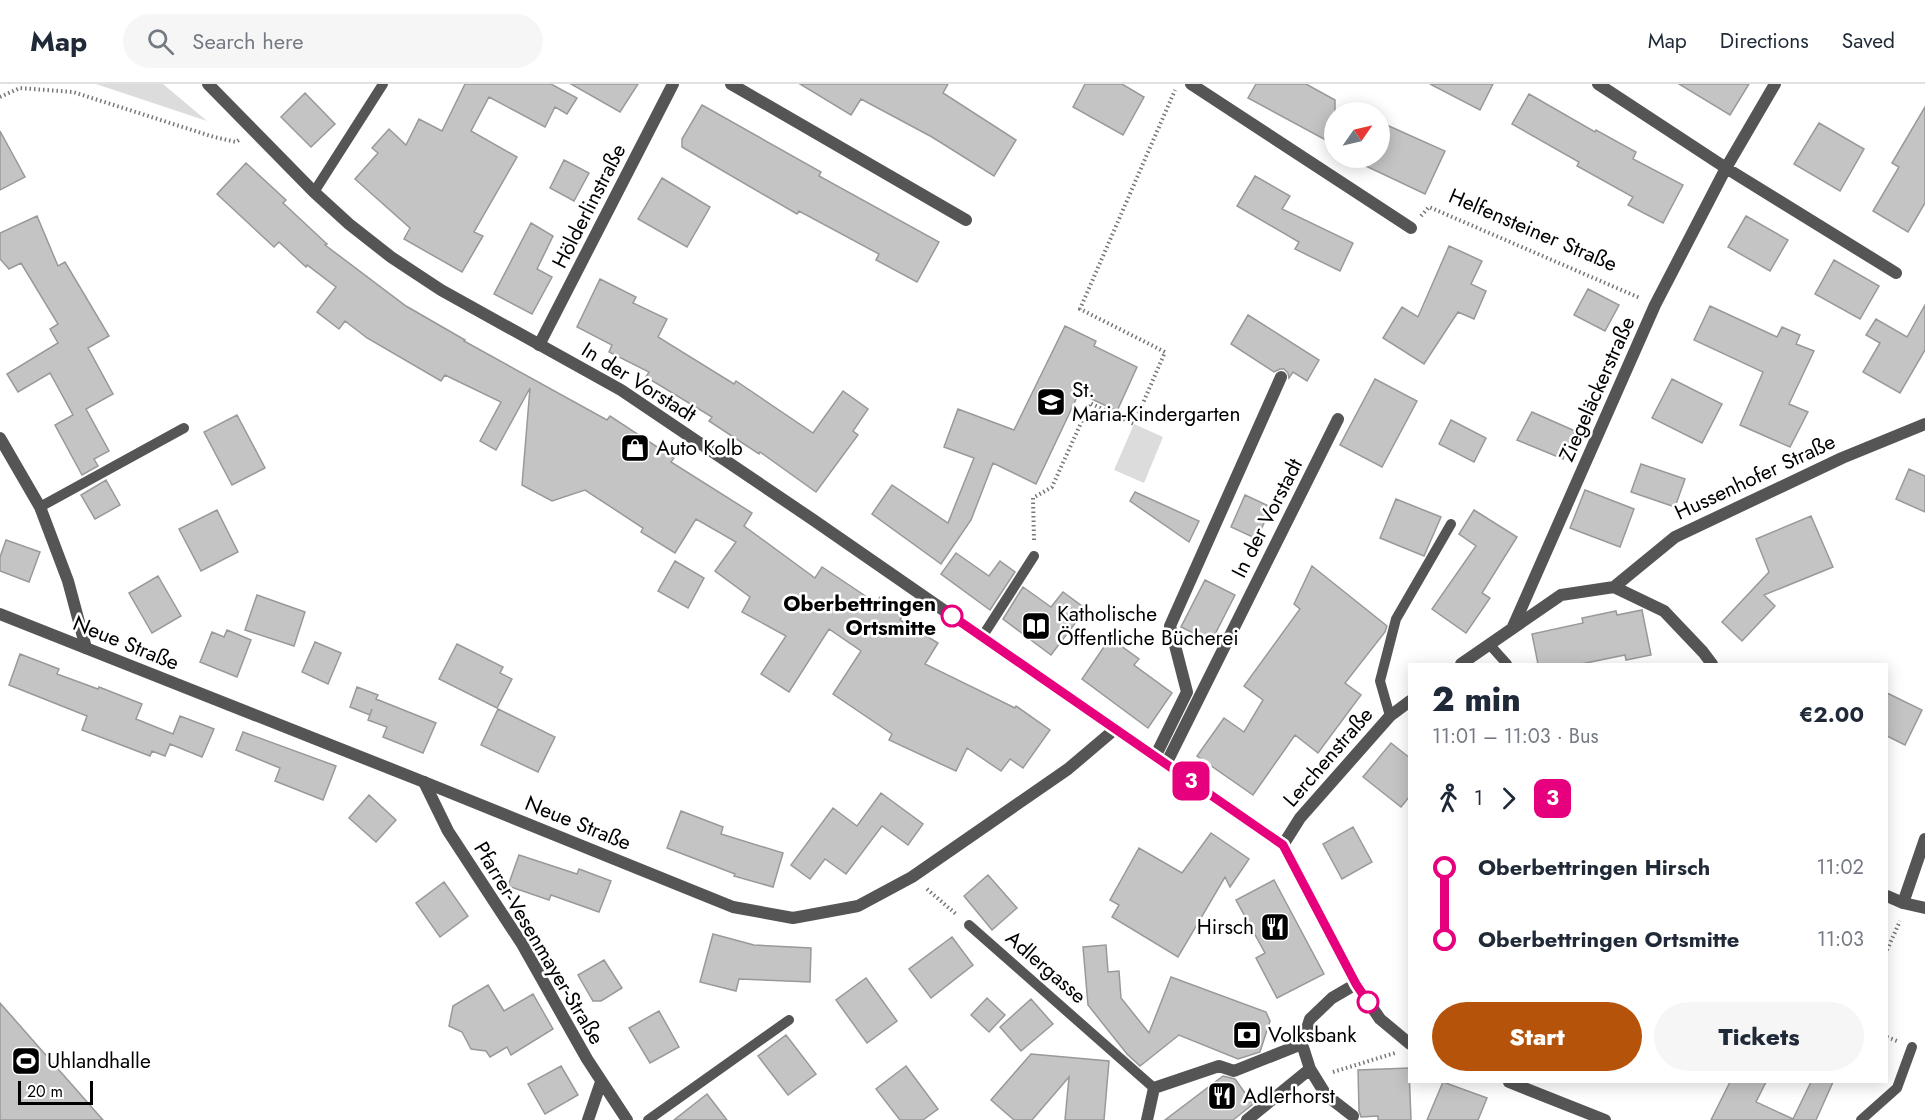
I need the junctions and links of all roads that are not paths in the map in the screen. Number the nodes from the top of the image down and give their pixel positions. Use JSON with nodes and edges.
{"nodes":[{"id":1,"x":208,"y":84,"type":"edge"},
{"id":2,"x":383,"y":84,"type":"edge"},
{"id":3,"x":673,"y":84,"type":"edge"},
{"id":4,"x":731,"y":84,"type":"edge"},
{"id":5,"x":1191,"y":84,"type":"edge"},
{"id":6,"x":1598,"y":84,"type":"edge"},
{"id":7,"x":1775,"y":84,"type":"edge"},
{"id":8,"x":1726,"y":168,"type":"junction"},
{"id":9,"x":314,"y":192,"type":"junction"},
{"id":10,"x":966,"y":220,"type":"dead end"},
{"id":11,"x":1411,"y":228,"type":"road end"},
{"id":12,"x":1896,"y":273,"type":"dead end"},
{"id":13,"x":539,"y":345,"type":"junction"},
{"id":14,"x":1281,"y":377,"type":"dead end"},
{"id":15,"x":1338,"y":419,"type":"dead end"},
{"id":16,"x":1925,"y":424,"type":"edge"},
{"id":17,"x":184,"y":428,"type":"dead end"},
{"id":18,"x":0,"y":438,"type":"edge"},
{"id":19,"x":40,"y":507,"type":"junction"},
{"id":20,"x":1451,"y":524,"type":"dead end"},
{"id":21,"x":1034,"y":556,"type":"road end"},
{"id":22,"x":1614,"y":587,"type":"junction"},
{"id":23,"x":0,"y":614,"type":"edge"},
{"id":24,"x":1512,"y":628,"type":"junction"},
{"id":25,"x":982,"y":637,"type":"junction"},
{"id":26,"x":1489,"y":644,"type":"junction"},
{"id":27,"x":86,"y":648,"type":"junction"},
{"id":28,"x":1462,"y":663,"type":"edge"},
{"id":29,"x":1506,"y":663,"type":"edge"},
{"id":30,"x":1711,"y":663,"type":"edge"},
{"id":31,"x":1408,"y":702,"type":"edge"},
{"id":32,"x":1390,"y":716,"type":"junction"},
{"id":33,"x":1114,"y":730,"type":"junction"},
{"id":34,"x":1155,"y":757,"type":"junction"},
{"id":35,"x":1166,"y":764,"type":"junction"},
{"id":36,"x":424,"y":782,"type":"junction"},
{"id":37,"x":1925,"y":839,"type":"edge"},
{"id":38,"x":1283,"y":845,"type":"junction"},
{"id":39,"x":1888,"y":896,"type":"edge"},
{"id":40,"x":1905,"y":903,"type":"junction"},
{"id":41,"x":1925,"y":908,"type":"edge"},
{"id":42,"x":969,"y":926,"type":"road end"},
{"id":43,"x":1356,"y":984,"type":"junction"},
{"id":44,"x":789,"y":1020,"type":"dead end"},
{"id":45,"x":1408,"y":1042,"type":"edge"},
{"id":46,"x":1302,"y":1044,"type":"junction"},
{"id":47,"x":1912,"y":1047,"type":"dead end"},
{"id":48,"x":1313,"y":1073,"type":"junction"},
{"id":49,"x":602,"y":1082,"type":"junction"},
{"id":50,"x":1512,"y":1083,"type":"edge"},
{"id":51,"x":1154,"y":1088,"type":"junction"},
{"id":52,"x":1353,"y":1116,"type":"dead end"},
{"id":53,"x":588,"y":1120,"type":"edge"},
{"id":54,"x":627,"y":1120,"type":"edge"},
{"id":55,"x":648,"y":1120,"type":"edge"},
{"id":56,"x":1147,"y":1120,"type":"edge"},
{"id":57,"x":1247,"y":1120,"type":"edge"},
{"id":58,"x":1605,"y":1120,"type":"edge"},
{"id":59,"x":1861,"y":1120,"type":"edge"}],
"edges":[{"from":1,"to":9,"type":"street","name":"In der Vorstadt"},
{"from":2,"to":9,"type":"lane"},
{"from":3,"to":13,"type":"street","name":"Hölderlinstraße"},
{"from":4,"to":10,"type":"street"},
{"from":5,"to":11,"type":"street"},
{"from":6,"to":8,"type":"street"},
{"from":7,"to":8,"type":"street","name":"Ziegeläckerstraße"},
{"from":8,"to":12,"type":"street"},
{"from":8,"to":24,"type":"street","name":"Ziegeläckerstraße"},
{"from":9,"to":13,"type":"street","name":"In der Vorstadt"},
{"from":13,"to":25,"type":"street","name":"In der Vorstadt"},
{"from":14,"to":34,"type":"street","name":"In der Vorstadt"},
{"from":15,"to":35,"type":"street","name":"In der Vorstadt"},
{"from":16,"to":22,"type":"street","name":"Hussenhofer Straße"},
{"from":17,"to":19,"type":"lane"},
{"from":18,"to":19,"type":"street"},
{"from":19,"to":27,"type":"street"},
{"from":20,"to":32,"type":"lane"},
{"from":21,"to":25,"type":"lane"},
{"from":22,"to":24,"type":"street"},
{"from":22,"to":30,"type":"street"},
{"from":23,"to":27,"type":"street","name":"Neue Straße"},
{"from":24,"to":26,"type":"street"},
{"from":25,"to":33,"type":"street","name":"In der Vorstadt"},
{"from":26,"to":28,"type":"street"},
{"from":26,"to":29,"type":"lane"},
{"from":27,"to":36,"type":"street","name":"Neue Straße"},
{"from":31,"to":32,"type":"street","name":"Lerchenstraße"},
{"from":32,"to":38,"type":"street","name":"Lerchenstraße"},
{"from":33,"to":34,"type":"street","name":"In der Vorstadt"},
{"from":33,"to":36,"type":"street","name":"Neue Straße"},
{"from":34,"to":35,"type":"street","name":"In der Vorstadt"},
{"from":35,"to":38,"type":"street","name":"In der Vorstadt"},
{"from":36,"to":49,"type":"street","name":"Pfarrer-Vesenmayer-Straße"},
{"from":37,"to":40,"type":"street"},
{"from":38,"to":43,"type":"street","name":"In der Vorstadt"},
{"from":39,"to":40,"type":"street"},
{"from":40,"to":41,"type":"street"},
{"from":42,"to":51,"type":"lane","name":"Adlergasse"},
{"from":43,"to":45,"type":"street","name":"In der Vorstadt"},
{"from":43,"to":46,"type":"street"},
{"from":44,"to":55,"type":"lane"},
{"from":46,"to":48,"type":"street"},
{"from":46,"to":51,"type":"street"},
{"from":47,"to":59,"type":"lane"},
{"from":48,"to":52,"type":"street"},
{"from":48,"to":57,"type":"street"},
{"from":49,"to":53,"type":"street"},
{"from":49,"to":54,"type":"street","name":"Pfarrer-Vesenmayer-Straße"},
{"from":50,"to":58,"type":"street"},
{"from":51,"to":56,"type":"street"}]}
